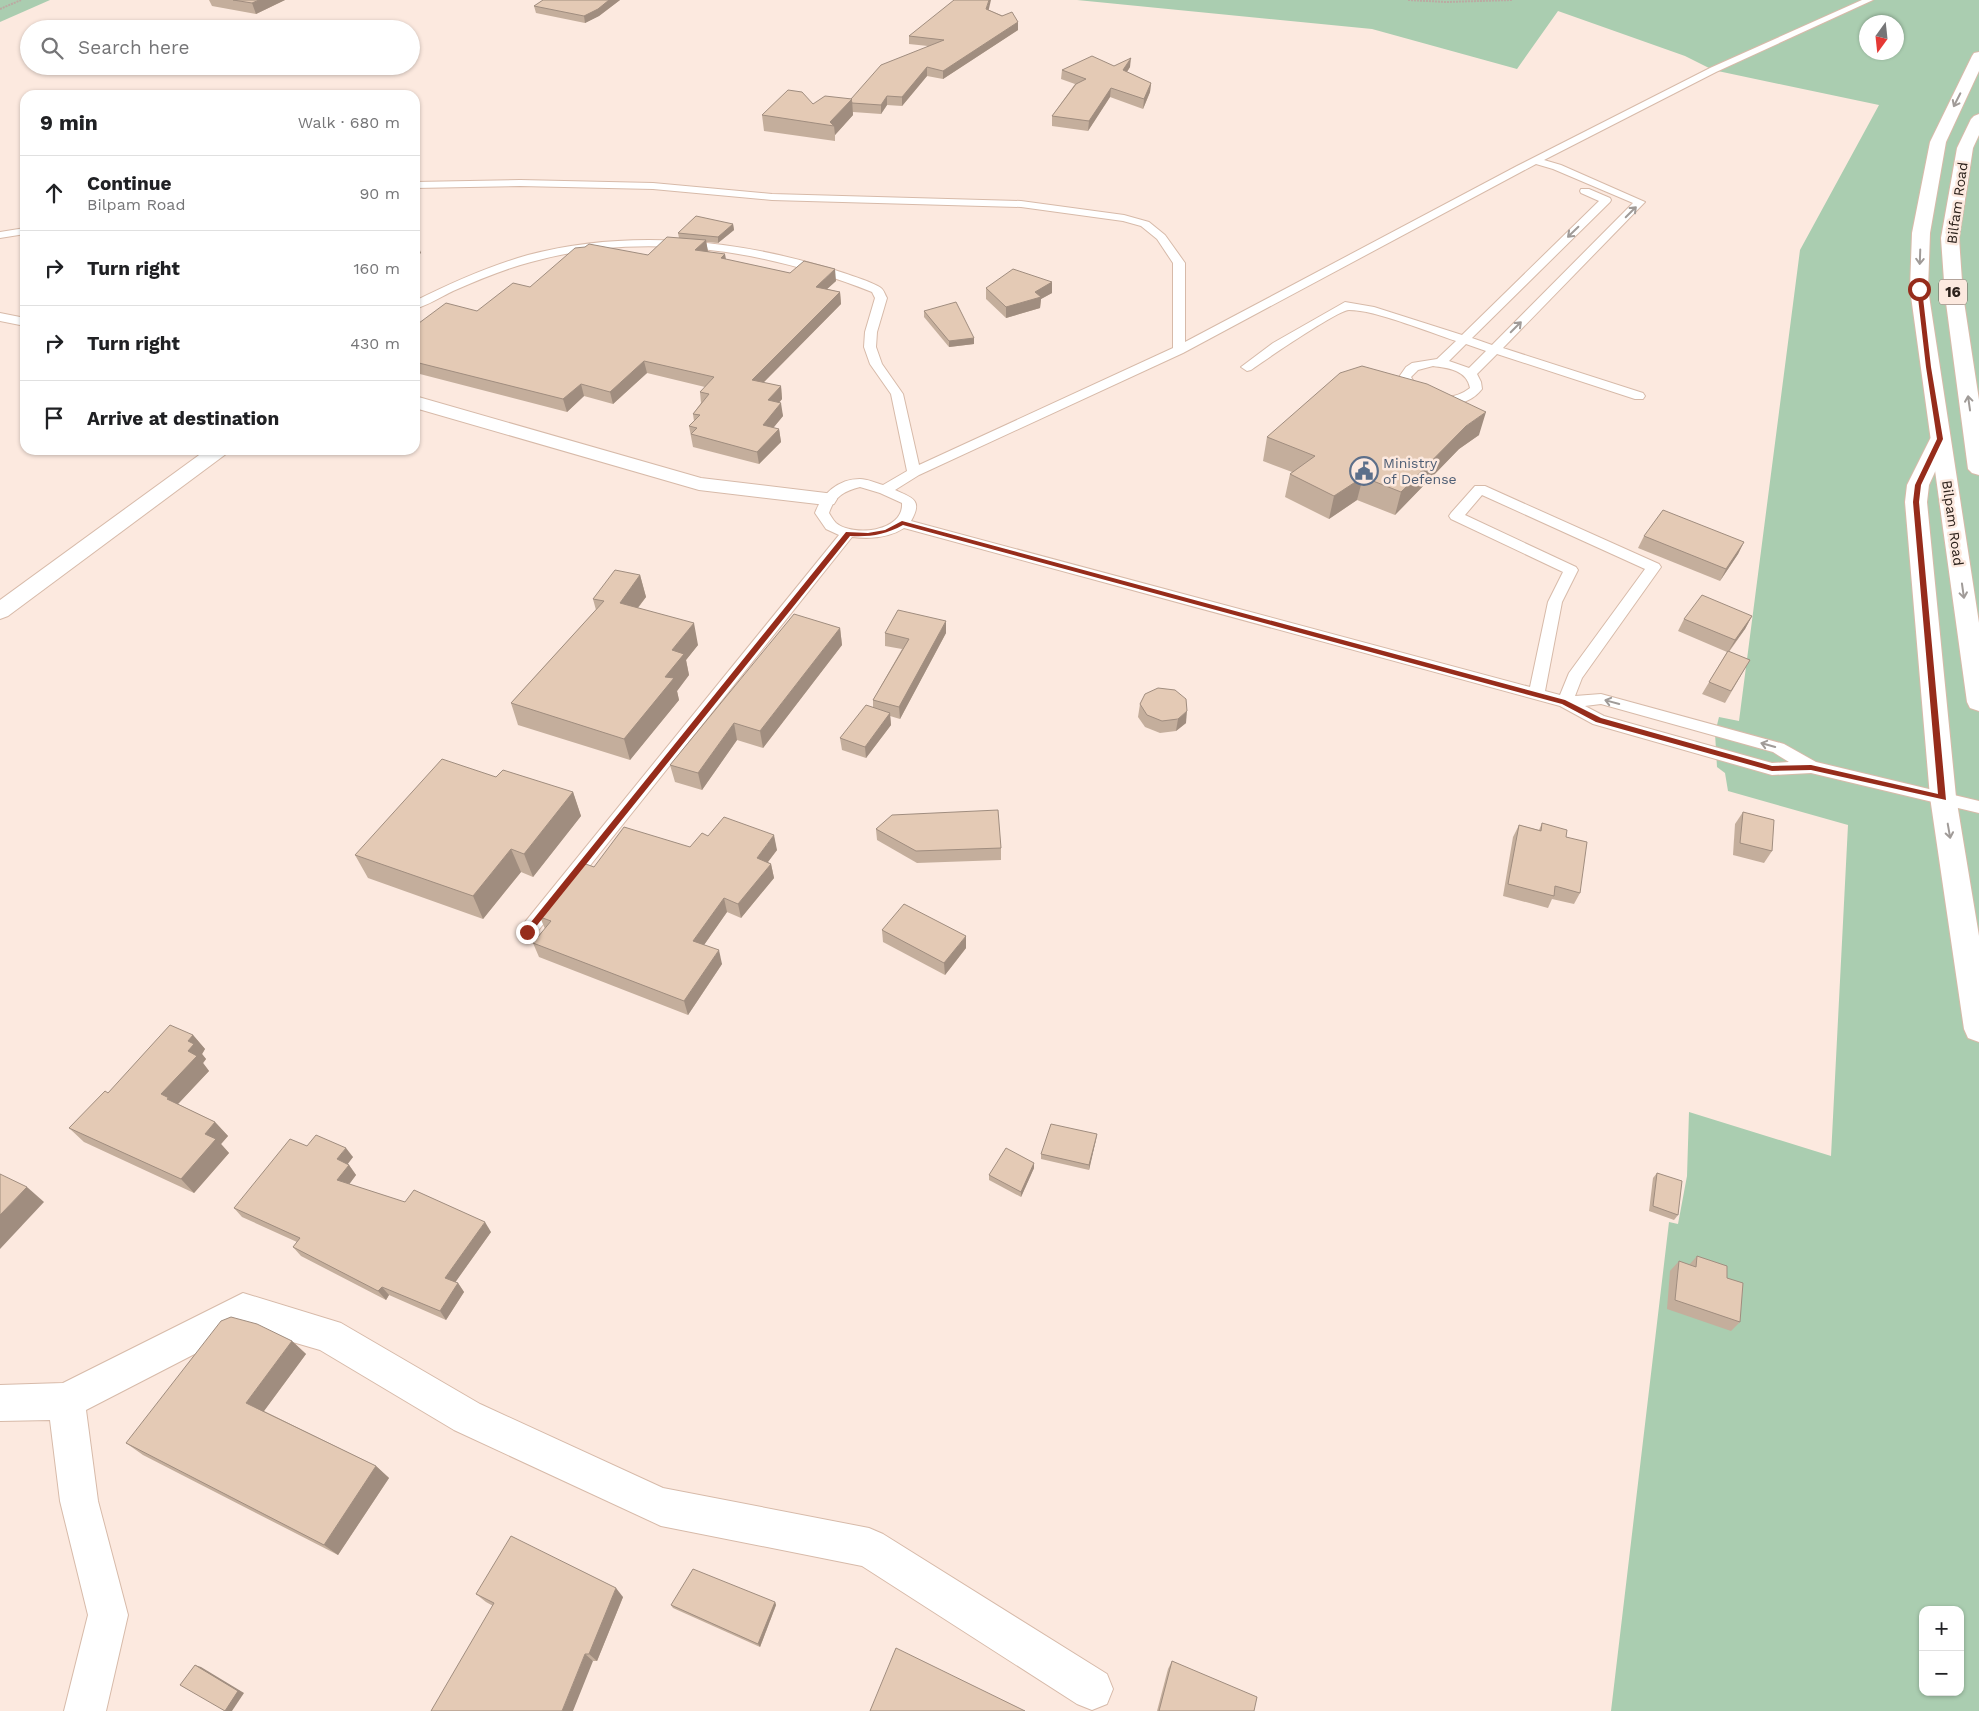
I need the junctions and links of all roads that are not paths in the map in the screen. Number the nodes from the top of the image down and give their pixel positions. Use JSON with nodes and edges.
{"nodes":[{"id":1,"x":1870,"y":0,"type":"edge"},
{"id":2,"x":1979,"y":56,"type":"edge"},
{"id":3,"x":1977,"y":129,"type":"edge"},
{"id":4,"x":1536,"y":161,"type":"junction"},
{"id":5,"x":1521,"y":168,"type":"junction"},
{"id":6,"x":420,"y":185,"type":"edge"},
{"id":7,"x":20,"y":231,"type":"edge"},
{"id":8,"x":0,"y":235,"type":"edge"},
{"id":9,"x":420,"y":303,"type":"edge"},
{"id":10,"x":0,"y":317,"type":"edge"},
{"id":11,"x":20,"y":321,"type":"edge"},
{"id":12,"x":1463,"y":339,"type":"junction"},
{"id":13,"x":1495,"y":348,"type":"junction"},
{"id":14,"x":1179,"y":350,"type":"junction"},
{"id":15,"x":1440,"y":363,"type":"junction"},
{"id":16,"x":1247,"y":367,"type":"dead end"},
{"id":17,"x":1470,"y":374,"type":"junction"},
{"id":18,"x":1639,"y":396,"type":"dead end"},
{"id":19,"x":420,"y":403,"type":"edge"},
{"id":20,"x":1940,"y":439,"type":"junction"},
{"id":21,"x":1977,"y":447,"type":"edge"},
{"id":22,"x":212,"y":455,"type":"edge"},
{"id":23,"x":1979,"y":469,"type":"edge"},
{"id":24,"x":914,"y":472,"type":"junction"},
{"id":25,"x":885,"y":490,"type":"junction"},
{"id":26,"x":826,"y":499,"type":"junction"},
{"id":27,"x":902,"y":523,"type":"junction"},
{"id":28,"x":848,"y":534,"type":"junction"},
{"id":29,"x":0,"y":611,"type":"edge"},
{"id":30,"x":1536,"y":694,"type":"junction"},
{"id":31,"x":1565,"y":702,"type":"junction"},
{"id":32,"x":1979,"y":702,"type":"edge"},
{"id":33,"x":1811,"y":767,"type":"junction"},
{"id":34,"x":1943,"y":798,"type":"junction"},
{"id":35,"x":1979,"y":807,"type":"edge"},
{"id":36,"x":527,"y":932,"type":"dead end"},
{"id":37,"x":1979,"y":1029,"type":"edge"},
{"id":38,"x":66,"y":1401,"type":"junction"},
{"id":39,"x":0,"y":1403,"type":"edge"},
{"id":40,"x":1092,"y":1689,"type":"dead end"},
{"id":41,"x":85,"y":1711,"type":"edge"}],
"edges":[{"from":1,"to":4,"type":"lane"},
{"from":2,"to":20,"type":"street","name":"Bilpam Road","number":"16","one_way":true},
{"from":21,"to":3,"type":"street","name":"Bilfam Road","number":"16","one_way":true},
{"from":4,"to":5,"type":"lane"},
{"from":13,"to":4,"type":"lane","one_way":true},
{"from":5,"to":12,"type":"lane","one_way":true},
{"from":5,"to":14,"type":"lane"},
{"from":6,"to":14,"type":"lane"},
{"from":7,"to":8,"type":"lane"},
{"from":9,"to":24,"type":"lane"},
{"from":10,"to":11,"type":"lane"},
{"from":12,"to":13,"type":"lane"},
{"from":12,"to":15,"type":"lane"},
{"from":12,"to":16,"type":"lane"},
{"from":13,"to":17,"type":"lane"},
{"from":13,"to":18,"type":"lane"},
{"from":14,"to":24,"type":"lane"},
{"from":15,"to":17,"type":"lane"},
{"from":15,"to":17,"type":"lane"},
{"from":19,"to":26,"type":"street"},
{"from":20,"to":32,"type":"street","name":"Bilpam Road","number":"16","one_way":true},
{"from":20,"to":34,"type":"street"},
{"from":21,"to":23,"type":"street","name":"Bilfam Road","number":"16"},
{"from":22,"to":29,"type":"street"},
{"from":24,"to":25,"type":"lane"},
{"from":25,"to":26,"type":"lane"},
{"from":25,"to":27,"type":"lane"},
{"from":26,"to":28,"type":"lane"},
{"from":27,"to":28,"type":"lane"},
{"from":27,"to":30,"type":"lane"},
{"from":28,"to":36,"type":"lane"},
{"from":30,"to":31,"type":"lane"},
{"from":30,"to":31,"type":"lane"},
{"from":31,"to":33,"type":"lane"},
{"from":33,"to":31,"type":"lane","one_way":true},
{"from":33,"to":34,"type":"lane"},
{"from":34,"to":35,"type":"lane"},
{"from":34,"to":37,"type":"street","one_way":true},
{"from":38,"to":39,"type":"street"},
{"from":38,"to":40,"type":"street"},
{"from":38,"to":41,"type":"street"}]}
